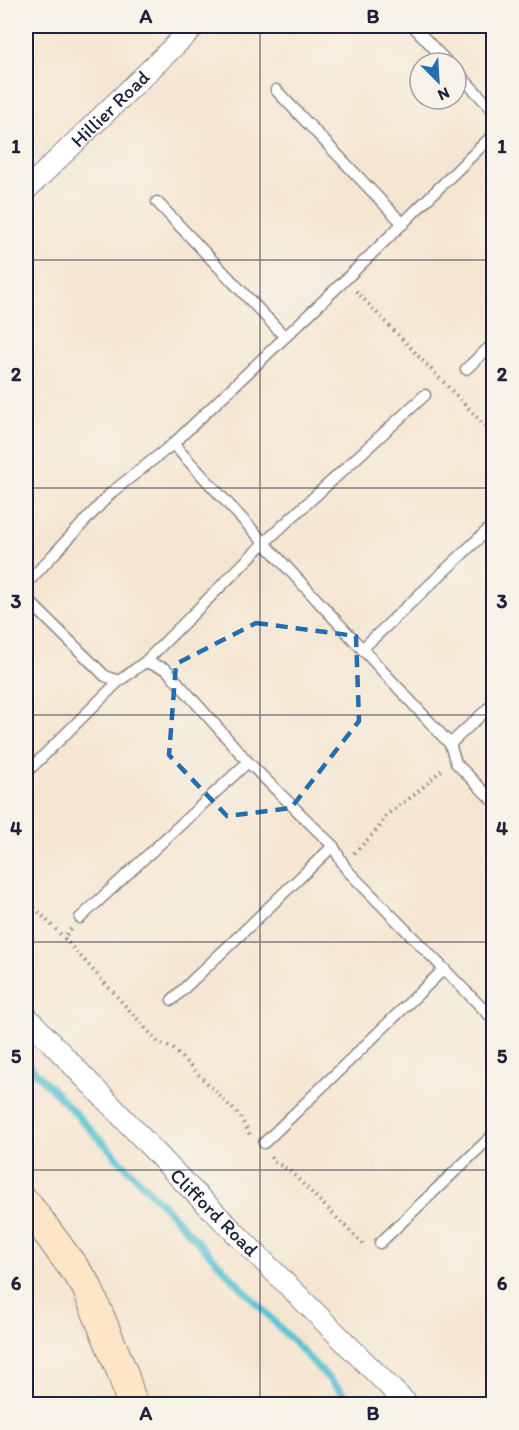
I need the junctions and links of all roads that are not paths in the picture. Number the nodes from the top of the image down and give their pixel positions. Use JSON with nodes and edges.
{"nodes":[{"id":1,"x":195,"y":26,"type":"edge"},
{"id":2,"x":413,"y":26,"type":"edge"},
{"id":3,"x":437,"y":51,"type":"edge"},
{"id":4,"x":468,"y":84,"type":"edge"},
{"id":5,"x":276,"y":90,"type":"dead end"},
{"id":6,"x":494,"y":111,"type":"edge"},
{"id":7,"x":494,"y":134,"type":"edge"},
{"id":8,"x":26,"y":190,"type":"edge"},
{"id":9,"x":157,"y":202,"type":"dead end"},
{"id":10,"x":403,"y":224,"type":"junction"},
{"id":11,"x":285,"y":337,"type":"junction"},
{"id":12,"x":494,"y":343,"type":"edge"},
{"id":13,"x":466,"y":369,"type":"dead end"},
{"id":14,"x":425,"y":395,"type":"dead end"},
{"id":15,"x":173,"y":444,"type":"junction"},
{"id":16,"x":494,"y":524,"type":"edge"},
{"id":17,"x":264,"y":543,"type":"junction"},
{"id":18,"x":26,"y":584,"type":"edge"},
{"id":19,"x":26,"y":598,"type":"edge"},
{"id":20,"x":362,"y":649,"type":"junction"},
{"id":21,"x":145,"y":662,"type":"junction"},
{"id":22,"x":119,"y":681,"type":"junction"},
{"id":23,"x":494,"y":703,"type":"edge"},
{"id":24,"x":450,"y":744,"type":"junction"},
{"id":25,"x":248,"y":762,"type":"junction"},
{"id":26,"x":26,"y":773,"type":"edge"},
{"id":27,"x":494,"y":802,"type":"edge"},
{"id":28,"x":333,"y":846,"type":"junction"},
{"id":29,"x":80,"y":918,"type":"road end"},
{"id":30,"x":444,"y":969,"type":"junction"},
{"id":31,"x":172,"y":1000,"type":"dead end"},
{"id":32,"x":26,"y":1016,"type":"edge"},
{"id":33,"x":494,"y":1020,"type":"edge"},
{"id":34,"x":494,"y":1134,"type":"edge"},
{"id":35,"x":264,"y":1143,"type":"road end"},
{"id":36,"x":26,"y":1204,"type":"edge"},
{"id":37,"x":380,"y":1244,"type":"road end"},
{"id":38,"x":132,"y":1404,"type":"edge"},
{"id":39,"x":407,"y":1404,"type":"edge"}],
"edges":[{"from":1,"to":8,"type":"street","name":"Hillier Road"},
{"from":2,"to":3,"type":"lane"},
{"from":4,"to":6,"type":"lane"},
{"from":5,"to":10,"type":"lane"},
{"from":7,"to":10,"type":"lane"},
{"from":9,"to":11,"type":"lane"},
{"from":10,"to":11,"type":"lane"},
{"from":11,"to":15,"type":"lane"},
{"from":12,"to":13,"type":"lane"},
{"from":14,"to":17,"type":"lane"},
{"from":15,"to":17,"type":"lane"},
{"from":15,"to":18,"type":"lane"},
{"from":16,"to":20,"type":"lane"},
{"from":17,"to":20,"type":"lane"},
{"from":17,"to":21,"type":"lane"},
{"from":19,"to":22,"type":"lane"},
{"from":20,"to":24,"type":"lane"},
{"from":21,"to":22,"type":"lane"},
{"from":21,"to":25,"type":"lane"},
{"from":22,"to":26,"type":"lane"},
{"from":23,"to":24,"type":"lane"},
{"from":24,"to":27,"type":"lane"},
{"from":25,"to":28,"type":"lane"},
{"from":25,"to":29,"type":"lane"},
{"from":28,"to":30,"type":"lane"},
{"from":28,"to":31,"type":"lane"},
{"from":30,"to":33,"type":"lane"},
{"from":30,"to":35,"type":"lane"},
{"from":32,"to":39,"type":"street","name":"Clifford Road"},
{"from":34,"to":37,"type":"lane"},
{"from":36,"to":38,"type":"main road"}]}
